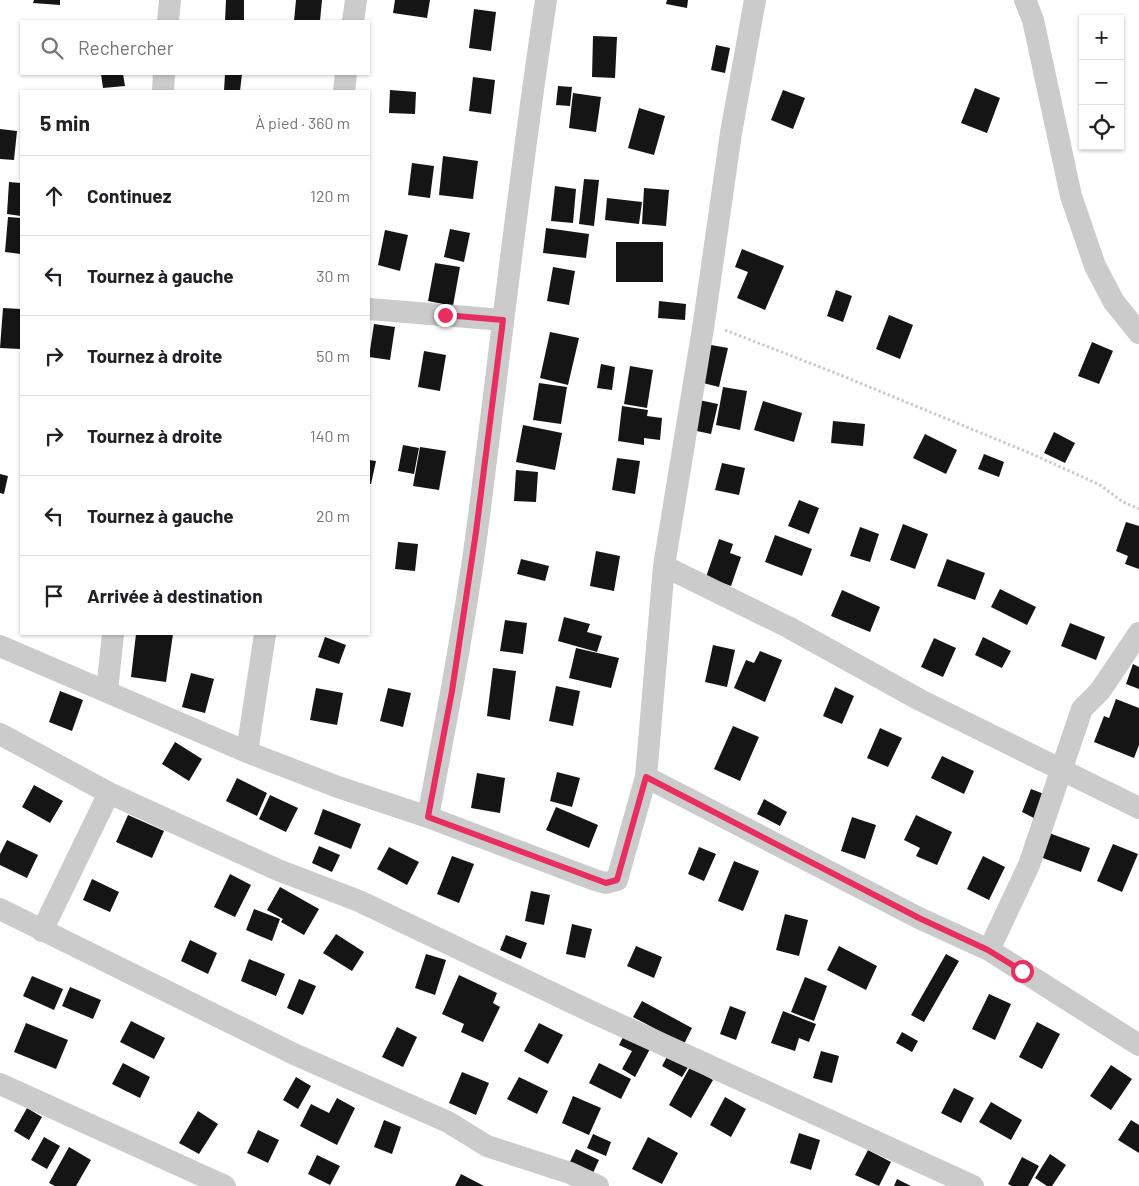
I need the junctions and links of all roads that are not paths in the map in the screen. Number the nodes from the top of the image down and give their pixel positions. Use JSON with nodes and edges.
{"nodes":[{"id":1,"x":170,"y":0,"type":"edge"},
{"id":2,"x":356,"y":0,"type":"edge"},
{"id":3,"x":546,"y":0,"type":"edge"},
{"id":4,"x":755,"y":0,"type":"edge"},
{"id":5,"x":1025,"y":0,"type":"edge"},
{"id":6,"x":168,"y":20,"type":"edge"},
{"id":7,"x":354,"y":20,"type":"edge"},
{"id":8,"x":164,"y":75,"type":"edge"},
{"id":9,"x":346,"y":75,"type":"edge"},
{"id":10,"x":163,"y":90,"type":"edge"},
{"id":11,"x":344,"y":90,"type":"edge"},
{"id":12,"x":370,"y":309,"type":"edge"},
{"id":13,"x":503,"y":320,"type":"junction"},
{"id":14,"x":1139,"y":333,"type":"edge"},
{"id":15,"x":664,"y":566,"type":"junction"},
{"id":16,"x":1139,"y":633,"type":"edge"},
{"id":17,"x":113,"y":635,"type":"edge"},
{"id":18,"x":265,"y":635,"type":"edge"},
{"id":19,"x":0,"y":646,"type":"edge"},
{"id":20,"x":107,"y":691,"type":"junction"},
{"id":21,"x":0,"y":734,"type":"edge"},
{"id":22,"x":247,"y":752,"type":"junction"},
{"id":23,"x":1062,"y":770,"type":"junction"},
{"id":24,"x":646,"y":777,"type":"junction"},
{"id":25,"x":109,"y":793,"type":"junction"},
{"id":26,"x":1139,"y":808,"type":"edge"},
{"id":27,"x":428,"y":817,"type":"junction"},
{"id":28,"x":0,"y":909,"type":"edge"},
{"id":29,"x":42,"y":931,"type":"junction"},
{"id":30,"x":988,"y":950,"type":"junction"},
{"id":31,"x":1139,"y":1044,"type":"edge"},
{"id":32,"x":0,"y":1084,"type":"edge"},
{"id":33,"x":225,"y":1186,"type":"edge"},
{"id":34,"x":598,"y":1186,"type":"edge"},
{"id":35,"x":973,"y":1186,"type":"edge"}],
"edges":[{"from":1,"to":6,"type":"street"},
{"from":2,"to":7,"type":"street"},
{"from":3,"to":13,"type":"street"},
{"from":4,"to":15,"type":"street"},
{"from":5,"to":14,"type":"street"},
{"from":8,"to":10,"type":"street"},
{"from":9,"to":11,"type":"street"},
{"from":12,"to":13,"type":"street"},
{"from":13,"to":27,"type":"street"},
{"from":15,"to":23,"type":"street"},
{"from":15,"to":24,"type":"street"},
{"from":16,"to":23,"type":"street"},
{"from":17,"to":20,"type":"street"},
{"from":18,"to":22,"type":"street"},
{"from":19,"to":20,"type":"street"},
{"from":20,"to":22,"type":"street"},
{"from":21,"to":25,"type":"street"},
{"from":22,"to":27,"type":"street"},
{"from":23,"to":26,"type":"street"},
{"from":23,"to":30,"type":"street"},
{"from":24,"to":27,"type":"street"},
{"from":24,"to":30,"type":"street"},
{"from":25,"to":29,"type":"street"},
{"from":25,"to":35,"type":"street"},
{"from":28,"to":29,"type":"street"},
{"from":29,"to":34,"type":"street"},
{"from":30,"to":31,"type":"street"},
{"from":32,"to":33,"type":"street"}]}
